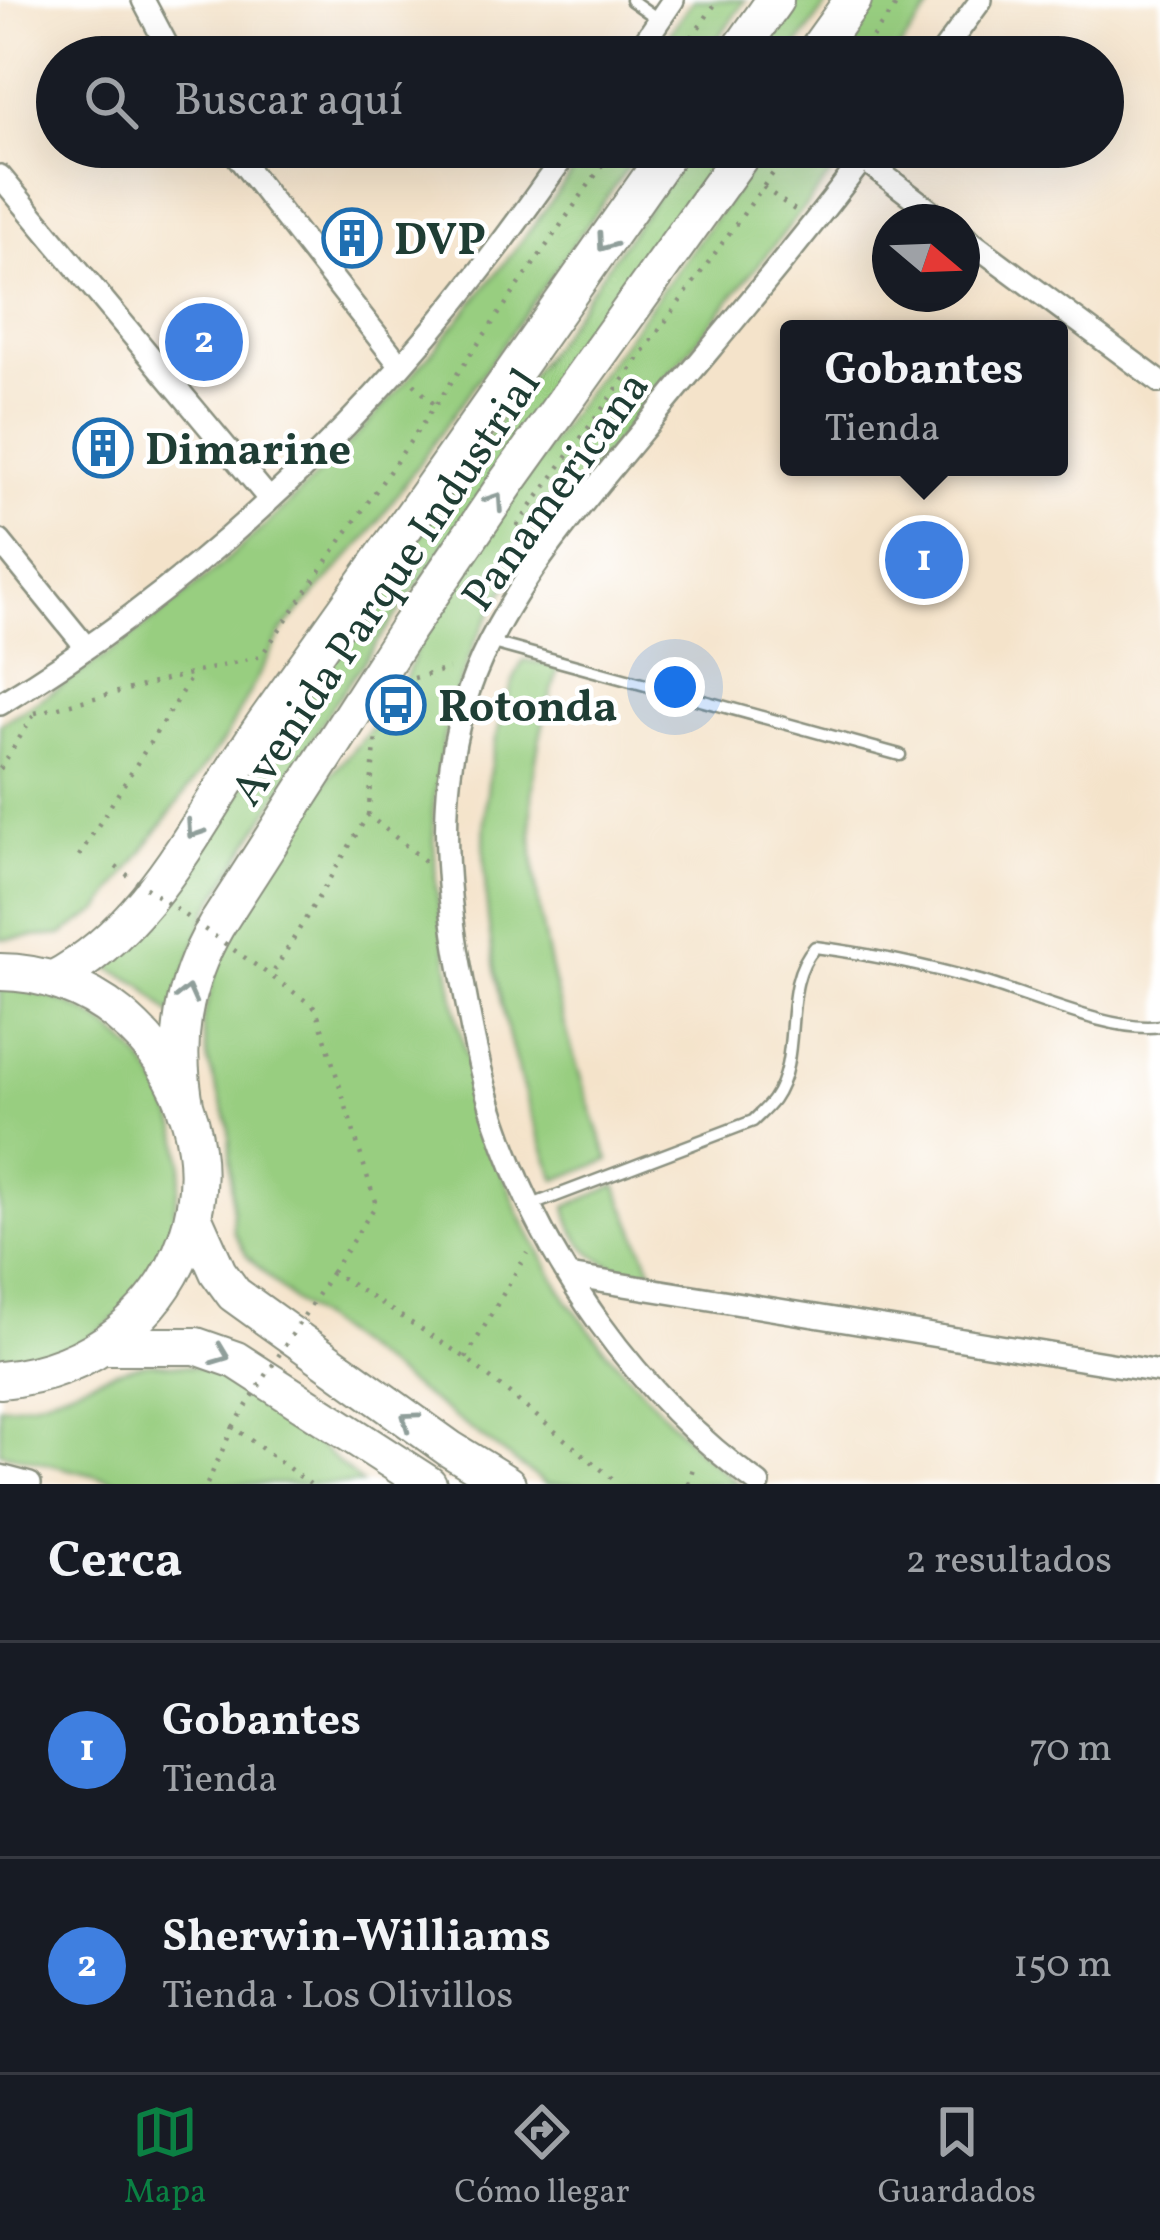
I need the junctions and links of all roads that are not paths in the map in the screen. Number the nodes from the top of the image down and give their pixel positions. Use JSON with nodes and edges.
{"nodes":[{"id":1,"x":143,"y":0,"type":"edge"},
{"id":2,"x":632,"y":0,"type":"edge"},
{"id":3,"x":674,"y":0,"type":"edge"},
{"id":4,"x":775,"y":0,"type":"edge"},
{"id":5,"x":853,"y":0,"type":"edge"},
{"id":6,"x":981,"y":0,"type":"edge"},
{"id":7,"x":660,"y":20,"type":"junction"},
{"id":8,"x":162,"y":36,"type":"edge"},
{"id":9,"x":649,"y":36,"type":"edge"},
{"id":10,"x":750,"y":36,"type":"edge"},
{"id":11,"x":827,"y":36,"type":"edge"},
{"id":12,"x":954,"y":36,"type":"edge"},
{"id":13,"x":246,"y":168,"type":"edge"},
{"id":14,"x":556,"y":168,"type":"edge"},
{"id":15,"x":657,"y":168,"type":"edge"},
{"id":16,"x":732,"y":168,"type":"edge"},
{"id":17,"x":856,"y":168,"type":"edge"},
{"id":18,"x":885,"y":168,"type":"edge"},
{"id":19,"x":0,"y":176,"type":"edge"},
{"id":20,"x":925,"y":204,"type":"edge"},
{"id":21,"x":980,"y":248,"type":"edge"},
{"id":22,"x":407,"y":375,"type":"junction"},
{"id":23,"x":1160,"y":382,"type":"edge"},
{"id":24,"x":269,"y":499,"type":"junction"},
{"id":25,"x":0,"y":541,"type":"edge"},
{"id":26,"x":490,"y":642,"type":"junction"},
{"id":27,"x":86,"y":647,"type":"junction"},
{"id":28,"x":0,"y":704,"type":"edge"},
{"id":29,"x":900,"y":755,"type":"dead end"},
{"id":30,"x":0,"y":972,"type":"edge"},
{"id":31,"x":52,"y":980,"type":"junction"},
{"id":32,"x":1160,"y":1026,"type":"edge"},
{"id":33,"x":186,"y":1110,"type":"junction"},
{"id":34,"x":530,"y":1205,"type":"junction"},
{"id":35,"x":193,"y":1216,"type":"junction"},
{"id":36,"x":569,"y":1276,"type":"junction"},
{"id":37,"x":106,"y":1346,"type":"junction"},
{"id":38,"x":1160,"y":1372,"type":"edge"},
{"id":39,"x":0,"y":1380,"type":"edge"},
{"id":40,"x":400,"y":1473,"type":"edge"},
{"id":41,"x":2,"y":1479,"type":"edge"},
{"id":42,"x":30,"y":1484,"type":"edge"},
{"id":43,"x":428,"y":1484,"type":"edge"},
{"id":44,"x":507,"y":1484,"type":"edge"},
{"id":45,"x":759,"y":1484,"type":"edge"}],
"edges":[{"from":1,"to":8,"type":"street"},
{"from":2,"to":7,"type":"lane"},
{"from":3,"to":7,"type":"street"},
{"from":4,"to":10,"type":"highway"},
{"from":5,"to":11,"type":"highway"},
{"from":6,"to":12,"type":"street"},
{"from":7,"to":9,"type":"street"},
{"from":13,"to":22,"type":"street"},
{"from":14,"to":22,"type":"street"},
{"from":15,"to":31,"type":"highway","name":"Avenida Parque Industrial","one_way":true},
{"from":33,"to":16,"type":"highway","name":"Avenida Parque Industrial","one_way":true},
{"from":17,"to":26,"type":"street","name":"Panamericana"},
{"from":18,"to":20,"type":"street"},
{"from":19,"to":24,"type":"street"},
{"from":21,"to":23,"type":"street"},
{"from":22,"to":24,"type":"street"},
{"from":24,"to":27,"type":"street"},
{"from":25,"to":27,"type":"street"},
{"from":26,"to":29,"type":"lane"},
{"from":26,"to":34,"type":"street","name":"Panamericana"},
{"from":27,"to":28,"type":"street"},
{"from":30,"to":31,"type":"highway"},
{"from":31,"to":33,"type":"highway"},
{"from":32,"to":34,"type":"lane"},
{"from":33,"to":35,"type":"highway","name":"Avenida Parque Industrial"},
{"from":34,"to":36,"type":"street","name":"Panamericana"},
{"from":35,"to":37,"type":"highway"},
{"from":44,"to":35,"type":"highway","one_way":true},
{"from":36,"to":38,"type":"street"},
{"from":36,"to":45,"type":"street","name":"Panamericana"},
{"from":37,"to":39,"type":"highway"},
{"from":37,"to":40,"type":"highway","one_way":true},
{"from":40,"to":43,"type":"highway"},
{"from":41,"to":42,"type":"street"}]}
